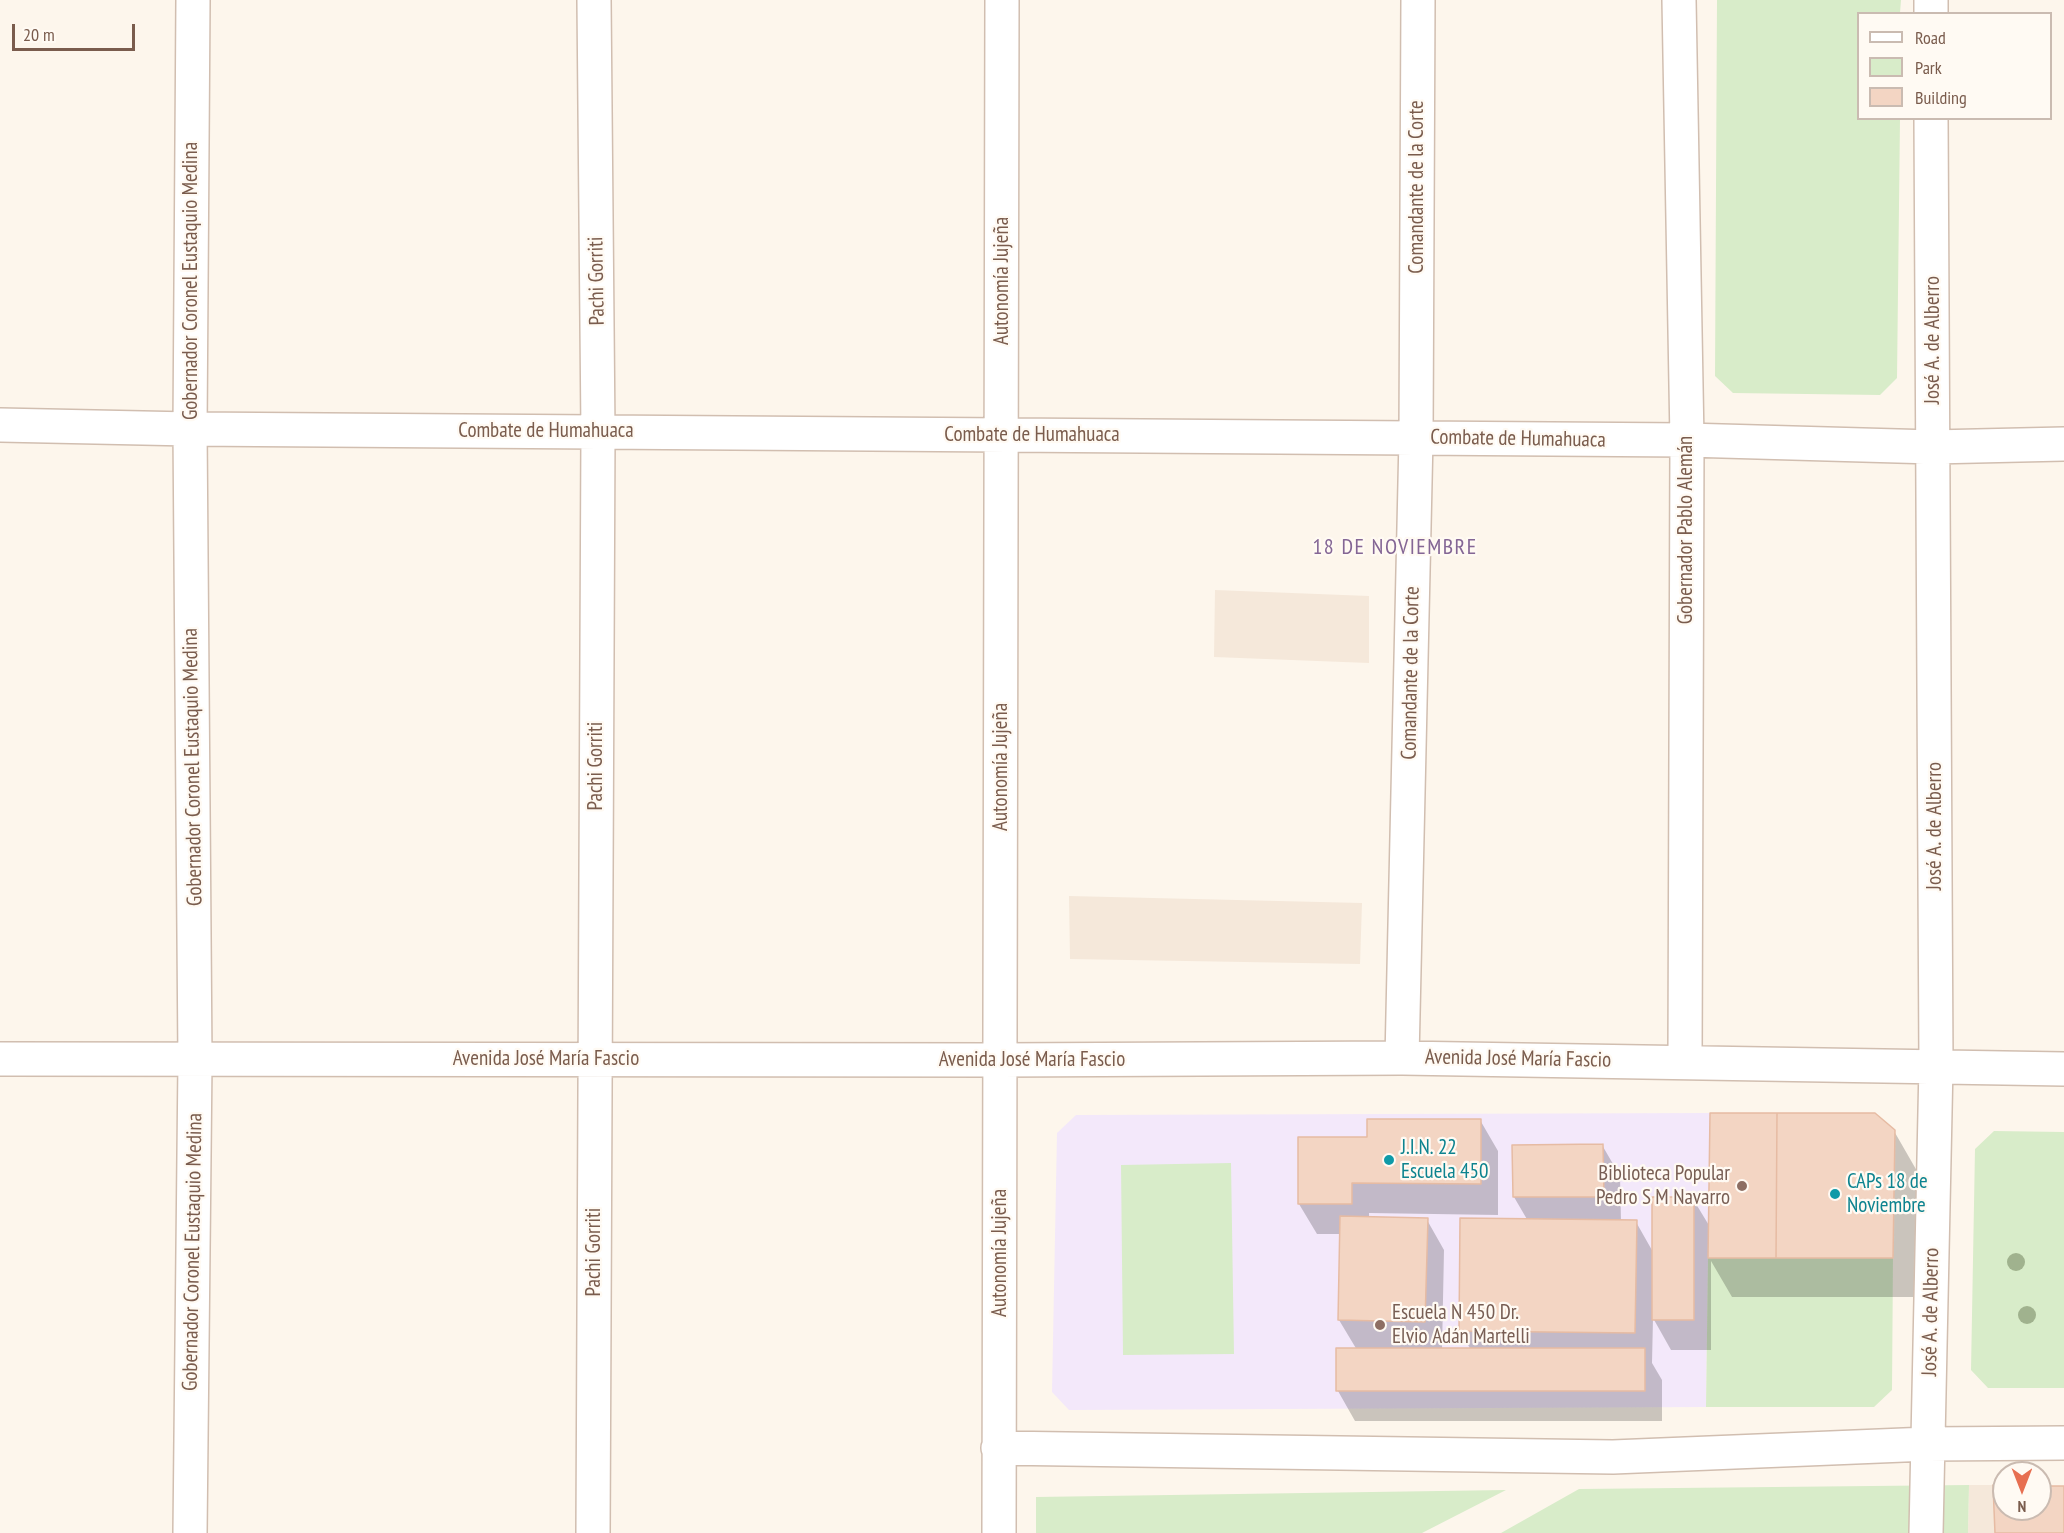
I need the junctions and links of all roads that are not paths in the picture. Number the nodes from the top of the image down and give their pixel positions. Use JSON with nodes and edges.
{"nodes":[{"id":1,"x":193,"y":0,"type":"edge"},
{"id":2,"x":594,"y":0,"type":"edge"},
{"id":3,"x":1002,"y":0,"type":"edge"},
{"id":4,"x":1418,"y":0,"type":"edge"},
{"id":5,"x":1679,"y":0,"type":"edge"},
{"id":6,"x":1931,"y":120,"type":"edge"},
{"id":7,"x":0,"y":425,"type":"edge"},
{"id":8,"x":190,"y":429,"type":"junction"},
{"id":9,"x":598,"y":432,"type":"junction"},
{"id":10,"x":1002,"y":435,"type":"junction"},
{"id":11,"x":1416,"y":438,"type":"junction"},
{"id":12,"x":1687,"y":441,"type":"junction"},
{"id":13,"x":2064,"y":444,"type":"edge"},
{"id":14,"x":1933,"y":447,"type":"junction"},
{"id":15,"x":595,"y":1058,"type":"junction"},
{"id":16,"x":1402,"y":1058,"type":"junction"},
{"id":17,"x":0,"y":1059,"type":"edge"},
{"id":18,"x":1001,"y":1060,"type":"junction"},
{"id":19,"x":1685,"y":1060,"type":"junction"},
{"id":20,"x":195,"y":1061,"type":"junction"},
{"id":21,"x":1936,"y":1065,"type":"junction"},
{"id":22,"x":2064,"y":1069,"type":"edge"},
{"id":23,"x":2064,"y":1443,"type":"edge"},
{"id":24,"x":1928,"y":1444,"type":"junction"},
{"id":25,"x":998,"y":1448,"type":"junction"},
{"id":26,"x":190,"y":1533,"type":"edge"},
{"id":27,"x":593,"y":1533,"type":"edge"},
{"id":28,"x":999,"y":1533,"type":"edge"},
{"id":29,"x":1926,"y":1533,"type":"edge"}],
"edges":[{"from":1,"to":8,"type":"street","name":"Gobernador Coronel Eustaquio Medina"},
{"from":2,"to":9,"type":"street","name":"Pachi Gorriti"},
{"from":3,"to":10,"type":"street","name":"Autonomía Jujeña"},
{"from":4,"to":11,"type":"street","name":"Comandante de la Corte"},
{"from":5,"to":12,"type":"street","name":"Gobernador Pablo Alemán"},
{"from":6,"to":14,"type":"street","name":"José A. de Alberro"},
{"from":7,"to":8,"type":"street","name":"Combate de Humahuaca"},
{"from":8,"to":9,"type":"street","name":"Combate de Humahuaca"},
{"from":8,"to":20,"type":"street","name":"Gobernador Coronel Eustaquio Medina"},
{"from":9,"to":10,"type":"street","name":"Combate de Humahuaca"},
{"from":9,"to":15,"type":"street","name":"Pachi Gorriti"},
{"from":10,"to":11,"type":"street","name":"Combate de Humahuaca"},
{"from":10,"to":18,"type":"street","name":"Autonomía Jujeña"},
{"from":11,"to":12,"type":"street","name":"Combate de Humahuaca"},
{"from":11,"to":16,"type":"street","name":"Comandante de la Corte"},
{"from":12,"to":14,"type":"street","name":"Combate de Humahuaca"},
{"from":12,"to":19,"type":"street","name":"Gobernador Pablo Alemán"},
{"from":13,"to":14,"type":"street","name":"Combate de Humahuaca"},
{"from":14,"to":21,"type":"street","name":"José A. de Alberro"},
{"from":15,"to":18,"type":"street","name":"Avenida José María Fascio"},
{"from":15,"to":20,"type":"street","name":"Avenida José María Fascio"},
{"from":15,"to":27,"type":"street","name":"Pachi Gorriti"},
{"from":16,"to":18,"type":"street","name":"Avenida José María Fascio"},
{"from":16,"to":19,"type":"street","name":"Avenida José María Fascio"},
{"from":17,"to":20,"type":"street","name":"Avenida José María Fascio"},
{"from":18,"to":25,"type":"street","name":"Autonomía Jujeña"},
{"from":19,"to":21,"type":"street","name":"Avenida José María Fascio"},
{"from":20,"to":26,"type":"street","name":"Gobernador Coronel Eustaquio Medina"},
{"from":21,"to":22,"type":"street","name":"Avenida José María Fascio"},
{"from":21,"to":24,"type":"street","name":"José A. de Alberro"},
{"from":23,"to":24,"type":"street"},
{"from":24,"to":25,"type":"street"},
{"from":24,"to":29,"type":"street","name":"José A. de Alberro"},
{"from":25,"to":28,"type":"street","name":"Autonomía Jujeña"}]}
